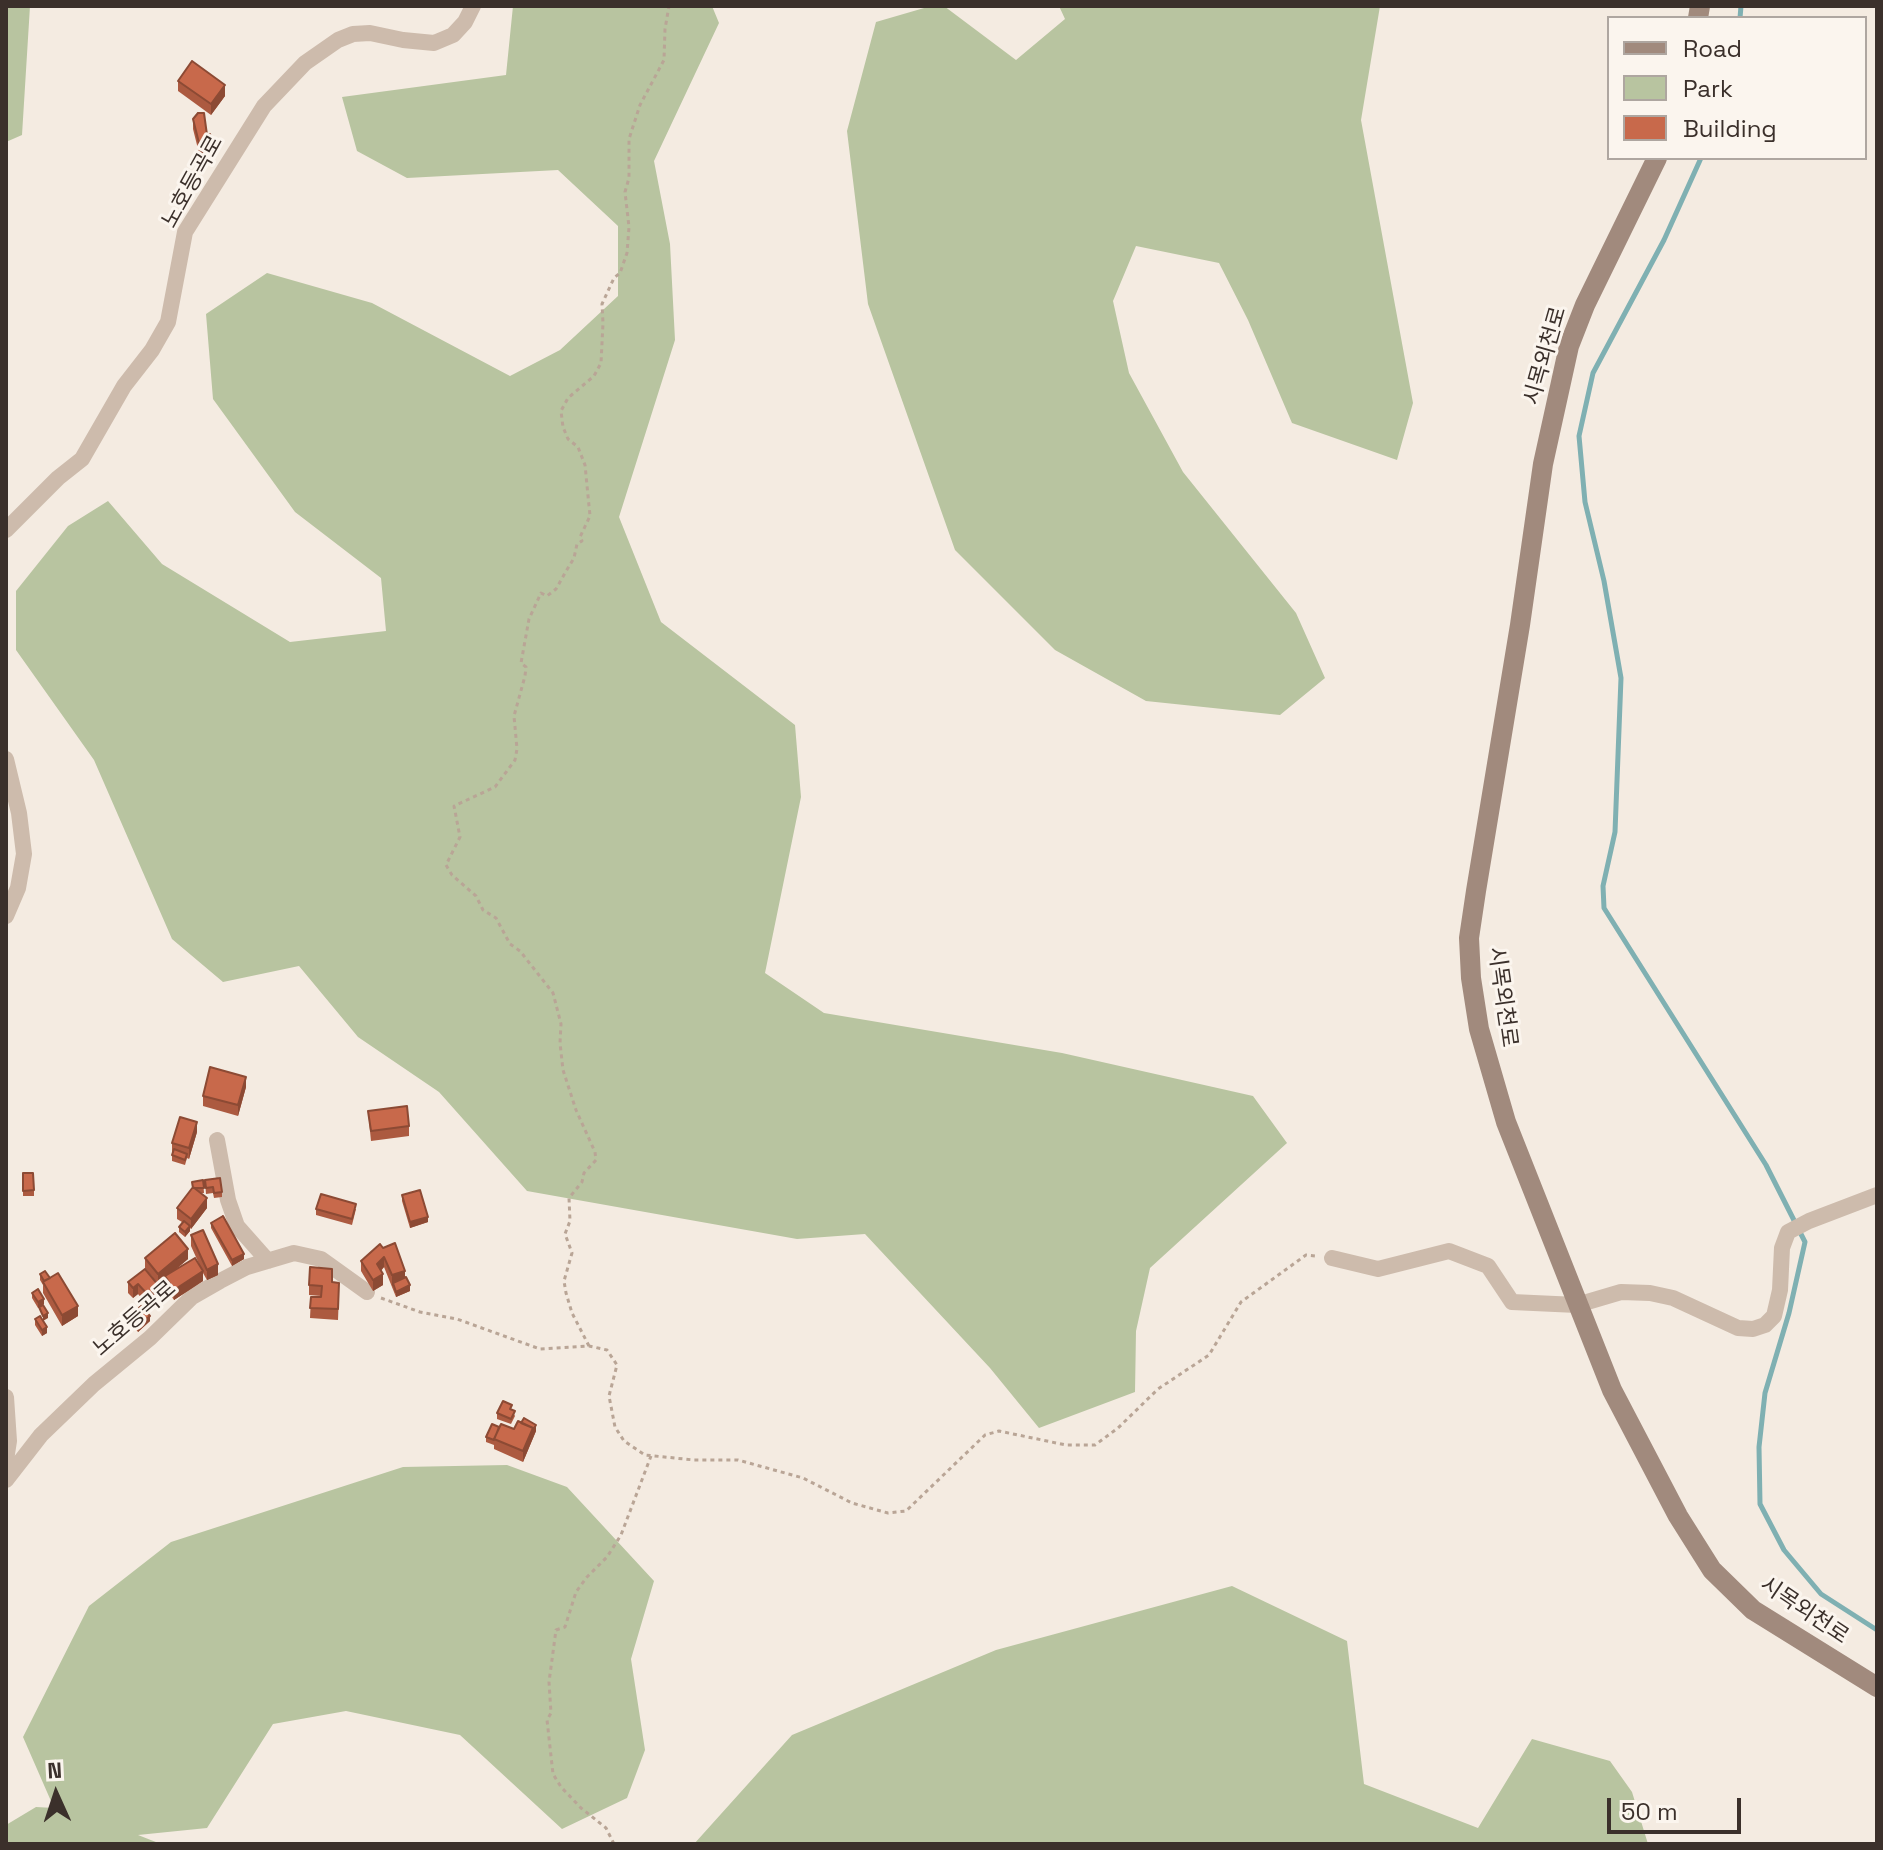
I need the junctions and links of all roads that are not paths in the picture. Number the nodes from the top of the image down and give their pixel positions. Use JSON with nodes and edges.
{"nodes":[{"id":1,"x":473,"y":6,"type":"edge"},
{"id":2,"x":1656,"y":160,"type":"edge"},
{"id":3,"x":6,"y":530,"type":"edge"},
{"id":4,"x":6,"y":759,"type":"edge"},
{"id":5,"x":6,"y":916,"type":"edge"},
{"id":6,"x":217,"y":1140,"type":"dead end"},
{"id":7,"x":1877,"y":1195,"type":"edge"},
{"id":8,"x":1332,"y":1258,"type":"road end"},
{"id":9,"x":268,"y":1261,"type":"junction"},
{"id":10,"x":367,"y":1292,"type":"road end"},
{"id":11,"x":1577,"y":1305,"type":"junction"},
{"id":12,"x":6,"y":1397,"type":"edge"},
{"id":13,"x":6,"y":1460,"type":"edge"},
{"id":14,"x":6,"y":1480,"type":"edge"},
{"id":15,"x":1877,"y":1687,"type":"edge"}],
"edges":[{"from":1,"to":3,"type":"street","name":"노호등곡로"},
{"from":2,"to":11,"type":"street","name":"시목외천로"},
{"from":4,"to":5,"type":"street"},
{"from":6,"to":9,"type":"street"},
{"from":7,"to":11,"type":"street"},
{"from":8,"to":11,"type":"street"},
{"from":9,"to":10,"type":"street","name":"노호등곡로"},
{"from":9,"to":14,"type":"street","name":"노호등곡로"},
{"from":11,"to":15,"type":"street","name":"시목외천로"},
{"from":12,"to":13,"type":"street"}]}
